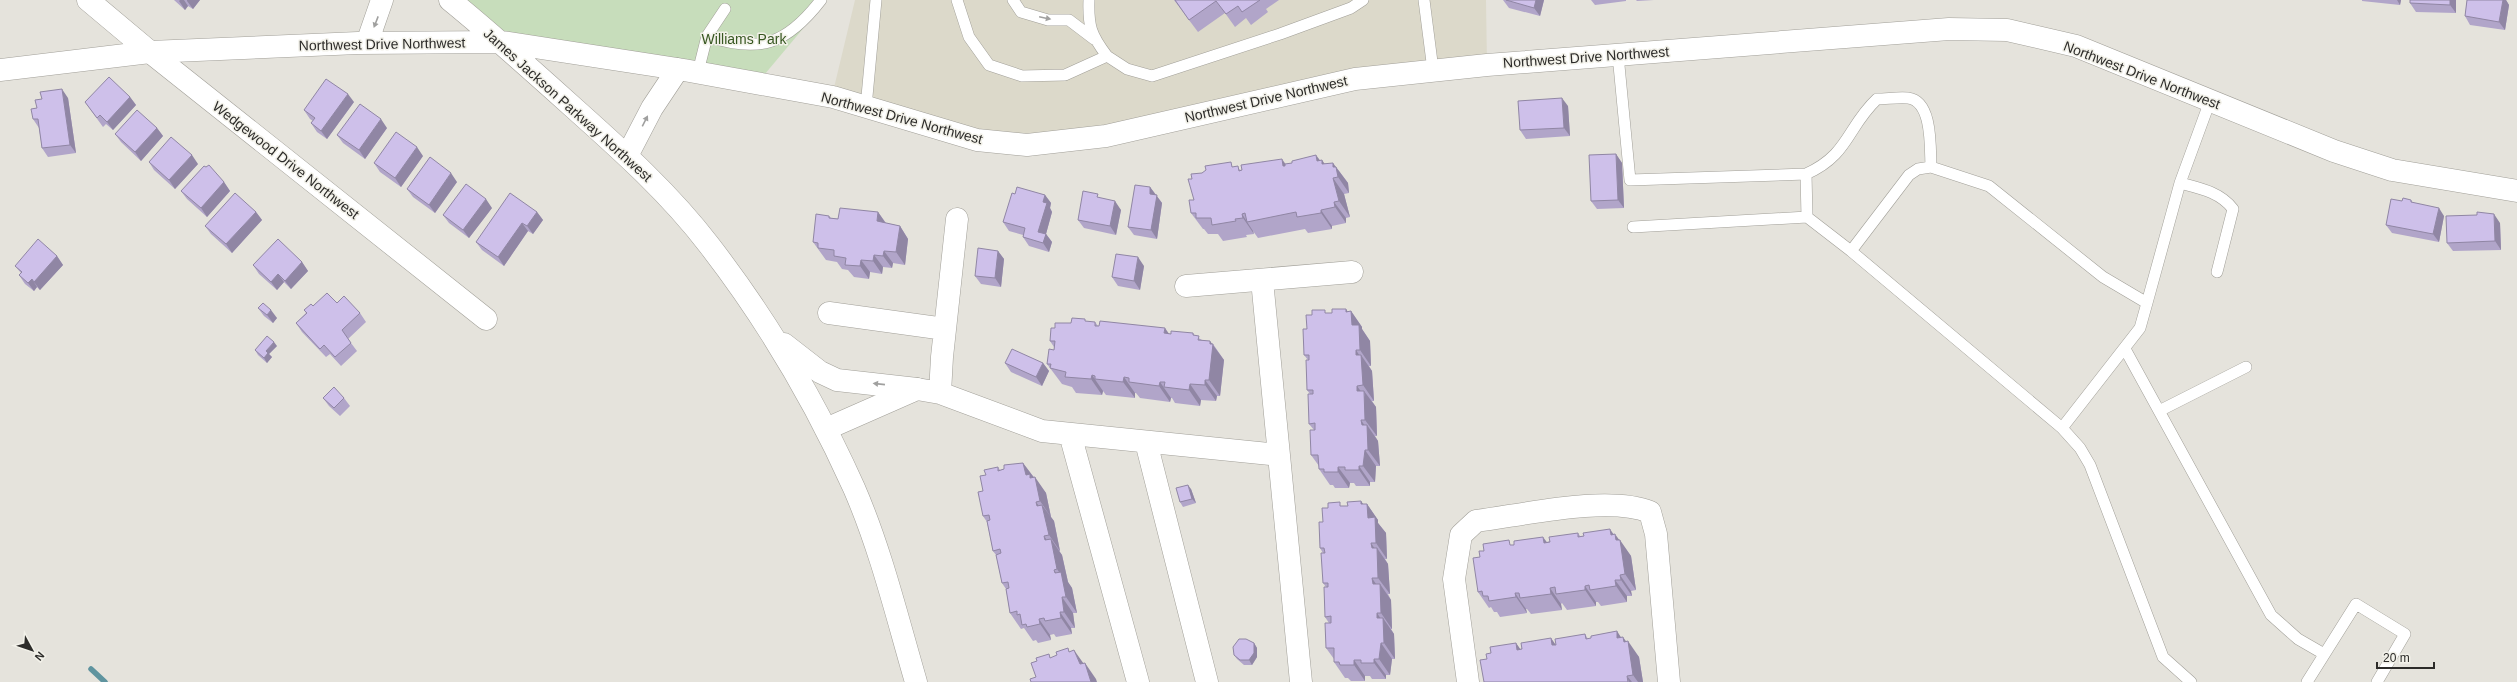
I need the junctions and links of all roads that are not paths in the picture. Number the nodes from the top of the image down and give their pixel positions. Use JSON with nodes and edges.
{"nodes":[{"id":1,"x":88,"y":0,"type":"edge"},
{"id":2,"x":382,"y":0,"type":"edge"},
{"id":3,"x":450,"y":0,"type":"edge"},
{"id":4,"x":821,"y":0,"type":"edge"},
{"id":5,"x":876,"y":0,"type":"edge"},
{"id":6,"x":957,"y":0,"type":"edge"},
{"id":7,"x":1013,"y":0,"type":"edge"},
{"id":8,"x":1090,"y":0,"type":"edge"},
{"id":9,"x":1363,"y":0,"type":"edge"},
{"id":10,"x":1424,"y":0,"type":"edge"},
{"id":11,"x":725,"y":9,"type":"dead end"},
{"id":12,"x":707,"y":36,"type":"junction"},
{"id":13,"x":1094,"y":39,"type":"junction"},
{"id":14,"x":502,"y":42,"type":"junction"},
{"id":15,"x":367,"y":43,"type":"junction"},
{"id":16,"x":150,"y":52,"type":"junction"},
{"id":17,"x":1618,"y":55,"type":"junction"},
{"id":18,"x":1107,"y":56,"type":"junction"},
{"id":19,"x":0,"y":70,"type":"edge"},
{"id":20,"x":688,"y":70,"type":"junction"},
{"id":21,"x":1433,"y":70,"type":"junction"},
{"id":22,"x":2210,"y":101,"type":"junction"},
{"id":23,"x":866,"y":107,"type":"junction"},
{"id":24,"x":628,"y":156,"type":"junction"},
{"id":25,"x":1931,"y":167,"type":"junction"},
{"id":26,"x":1806,"y":174,"type":"junction"},
{"id":27,"x":2180,"y":182,"type":"junction"},
{"id":28,"x":2517,"y":191,"type":"edge"},
{"id":29,"x":1807,"y":217,"type":"junction"},
{"id":30,"x":957,"y":219,"type":"dead end"},
{"id":31,"x":1633,"y":227,"type":"dead end"},
{"id":32,"x":1851,"y":251,"type":"junction"},
{"id":33,"x":1352,"y":272,"type":"dead end"},
{"id":34,"x":2217,"y":272,"type":"dead end"},
{"id":35,"x":1262,"y":280,"type":"junction"},
{"id":36,"x":1186,"y":286,"type":"dead end"},
{"id":37,"x":2147,"y":303,"type":"junction"},
{"id":38,"x":829,"y":313,"type":"dead end"},
{"id":39,"x":486,"y":319,"type":"dead end"},
{"id":40,"x":945,"y":329,"type":"junction"},
{"id":41,"x":773,"y":334,"type":"junction"},
{"id":42,"x":2125,"y":349,"type":"junction"},
{"id":43,"x":2246,"y":367,"type":"dead end"},
{"id":44,"x":917,"y":389,"type":"junction"},
{"id":45,"x":940,"y":393,"type":"junction"},
{"id":46,"x":2159,"y":411,"type":"junction"},
{"id":47,"x":2062,"y":428,"type":"junction"},
{"id":48,"x":826,"y":429,"type":"junction"},
{"id":49,"x":1070,"y":434,"type":"junction"},
{"id":50,"x":1146,"y":442,"type":"junction"},
{"id":51,"x":1279,"y":455,"type":"junction"},
{"id":52,"x":2324,"y":654,"type":"junction"},
{"id":53,"x":916,"y":682,"type":"edge"},
{"id":54,"x":1138,"y":682,"type":"edge"},
{"id":55,"x":1207,"y":682,"type":"edge"},
{"id":56,"x":1301,"y":682,"type":"edge"},
{"id":57,"x":1468,"y":682,"type":"edge"},
{"id":58,"x":1669,"y":682,"type":"edge"},
{"id":59,"x":2191,"y":682,"type":"edge"},
{"id":60,"x":2307,"y":682,"type":"edge"},
{"id":61,"x":2377,"y":682,"type":"edge"}],
"edges":[{"from":1,"to":16,"type":"street","name":"Wedgewood Drive Northwest"},
{"from":2,"to":15,"type":"street","one_way":true},
{"from":3,"to":14,"type":"street","name":"James Jackson Parkway Northwest"},
{"from":4,"to":12,"type":"lane"},
{"from":5,"to":23,"type":"lane"},
{"from":6,"to":18,"type":"lane"},
{"from":7,"to":13,"type":"lane","one_way":true},
{"from":8,"to":13,"type":"lane"},
{"from":9,"to":18,"type":"lane"},
{"from":10,"to":21,"type":"lane"},
{"from":11,"to":12,"type":"lane"},
{"from":12,"to":20,"type":"lane"},
{"from":13,"to":18,"type":"lane"},
{"from":14,"to":15,"type":"street","name":"Northwest Drive Northwest"},
{"from":14,"to":20,"type":"street","name":"Northwest Drive Northwest"},
{"from":14,"to":24,"type":"street","name":"James Jackson Parkway Northwest"},
{"from":15,"to":16,"type":"street","name":"Northwest Drive Northwest"},
{"from":16,"to":19,"type":"street","name":"Northwest Drive Northwest"},
{"from":16,"to":39,"type":"street","name":"Wedgewood Drive Northwest"},
{"from":17,"to":21,"type":"street","name":"Northwest Drive Northwest"},
{"from":17,"to":22,"type":"street","name":"Northwest Drive Northwest"},
{"from":17,"to":26,"type":"lane"},
{"from":20,"to":23,"type":"street","name":"Northwest Drive Northwest"},
{"from":24,"to":20,"type":"street","one_way":true},
{"from":21,"to":23,"type":"street","name":"Northwest Drive Northwest"},
{"from":22,"to":27,"type":"lane"},
{"from":22,"to":28,"type":"street","name":"Northwest Drive Northwest"},
{"from":24,"to":41,"type":"street","name":"James Jackson Parkway Northwest"},
{"from":25,"to":26,"type":"lane"},
{"from":25,"to":32,"type":"lane"},
{"from":25,"to":37,"type":"lane"},
{"from":26,"to":29,"type":"lane"},
{"from":27,"to":34,"type":"lane"},
{"from":27,"to":37,"type":"lane"},
{"from":29,"to":31,"type":"lane"},
{"from":29,"to":32,"type":"lane"},
{"from":30,"to":40,"type":"street"},
{"from":32,"to":47,"type":"lane"},
{"from":33,"to":35,"type":"street"},
{"from":35,"to":36,"type":"street"},
{"from":35,"to":51,"type":"street"},
{"from":37,"to":42,"type":"lane"},
{"from":38,"to":40,"type":"street"},
{"from":40,"to":45,"type":"street"},
{"from":44,"to":41,"type":"street","one_way":true},
{"from":41,"to":48,"type":"street","name":"James Jackson Parkway Northwest"},
{"from":42,"to":46,"type":"lane"},
{"from":42,"to":47,"type":"lane"},
{"from":43,"to":46,"type":"lane"},
{"from":44,"to":45,"type":"street"},
{"from":44,"to":48,"type":"street"},
{"from":45,"to":49,"type":"street"},
{"from":46,"to":52,"type":"lane"},
{"from":47,"to":59,"type":"lane"},
{"from":48,"to":53,"type":"street","name":"James Jackson Parkway Northwest"},
{"from":49,"to":50,"type":"street"},
{"from":49,"to":54,"type":"street"},
{"from":50,"to":51,"type":"street"},
{"from":50,"to":55,"type":"street"},
{"from":51,"to":56,"type":"street"},
{"from":52,"to":60,"type":"lane"},
{"from":52,"to":61,"type":"lane"},
{"from":57,"to":58,"type":"street"}]}
